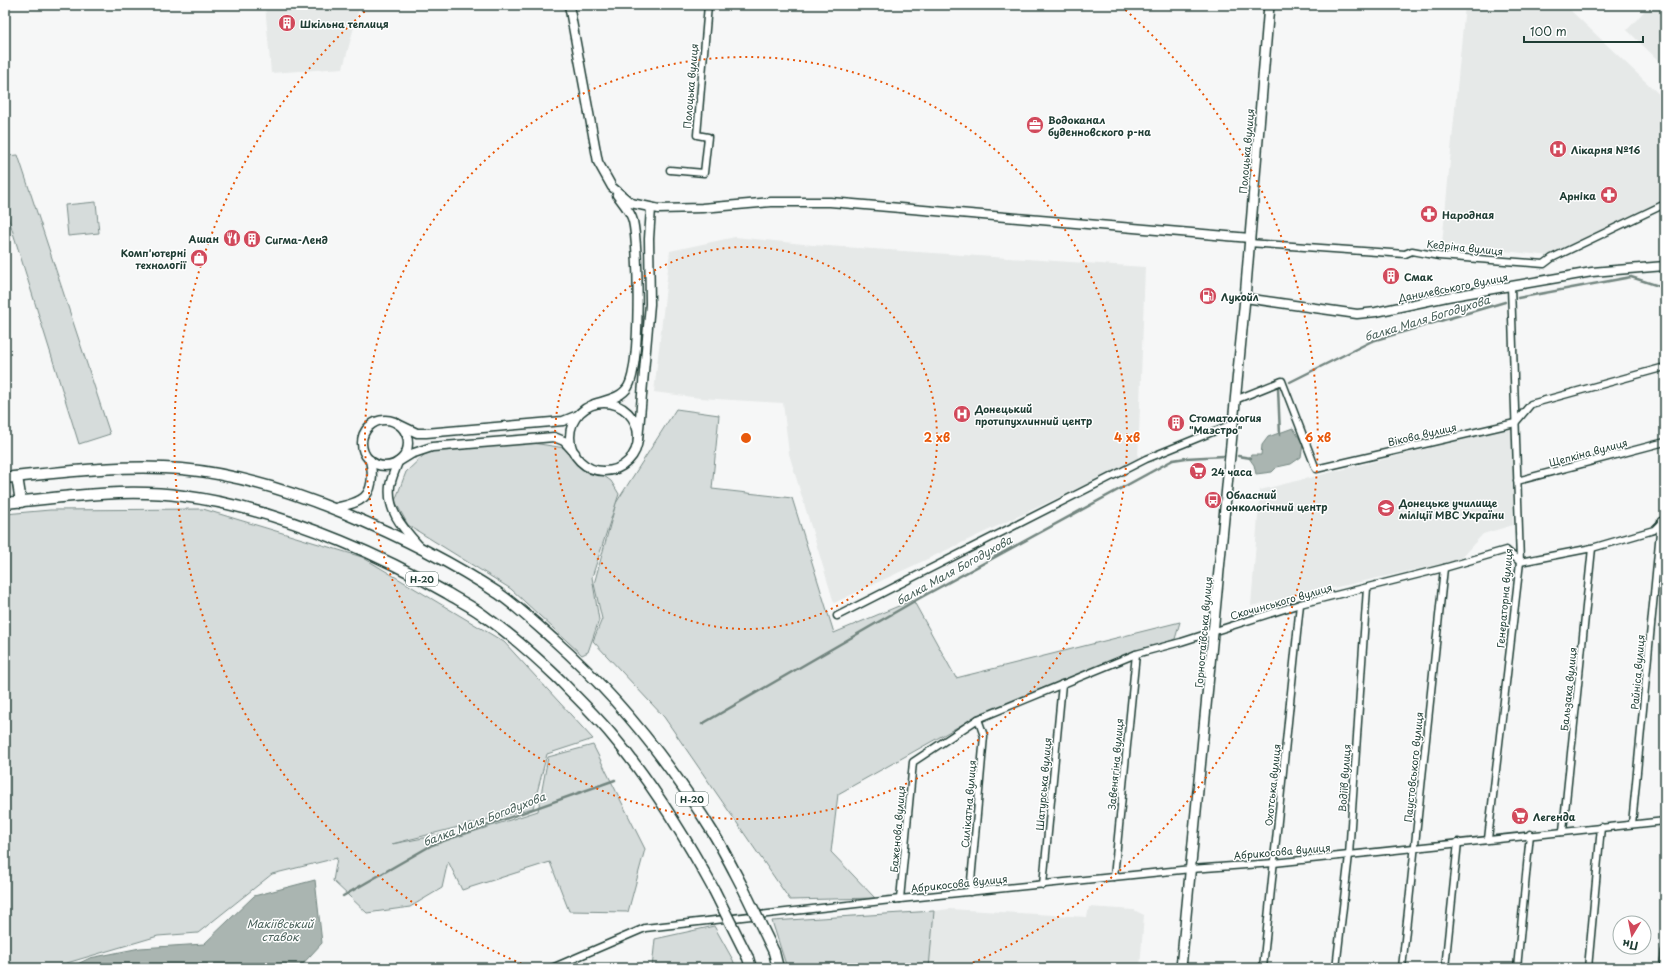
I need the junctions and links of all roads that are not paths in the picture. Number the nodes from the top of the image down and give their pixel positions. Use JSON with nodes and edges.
{"nodes":[{"id":1,"x":569,"y":5,"type":"edge"},
{"id":2,"x":708,"y":5,"type":"edge"},
{"id":3,"x":1270,"y":5,"type":"edge"},
{"id":4,"x":670,"y":170,"type":"dead end"},
{"id":5,"x":612,"y":187,"type":"junction"},
{"id":6,"x":1665,"y":204,"type":"edge"},
{"id":7,"x":651,"y":208,"type":"junction"},
{"id":8,"x":1250,"y":241,"type":"junction"},
{"id":9,"x":1665,"y":266,"type":"edge"},
{"id":10,"x":1511,"y":286,"type":"junction"},
{"id":11,"x":1245,"y":298,"type":"junction"},
{"id":12,"x":1665,"y":367,"type":"edge"},
{"id":13,"x":1235,"y":400,"type":"junction"},
{"id":14,"x":594,"y":404,"type":"junction"},
{"id":15,"x":581,"y":413,"type":"junction"},
{"id":16,"x":396,"y":423,"type":"junction"},
{"id":17,"x":1515,"y":423,"type":"junction"},
{"id":18,"x":1232,"y":424,"type":"junction"},
{"id":19,"x":638,"y":440,"type":"junction"},
{"id":20,"x":1665,"y":442,"type":"edge"},
{"id":21,"x":575,"y":453,"type":"junction"},
{"id":22,"x":370,"y":460,"type":"junction"},
{"id":23,"x":398,"y":462,"type":"junction"},
{"id":24,"x":18,"y":477,"type":"junction"},
{"id":25,"x":5,"y":478,"type":"edge"},
{"id":26,"x":1517,"y":482,"type":"junction"},
{"id":27,"x":21,"y":502,"type":"junction"},
{"id":28,"x":5,"y":503,"type":"edge"},
{"id":29,"x":332,"y":509,"type":"junction"},
{"id":30,"x":1663,"y":520,"type":"edge"},
{"id":31,"x":421,"y":548,"type":"junction"},
{"id":32,"x":1592,"y":548,"type":"junction"},
{"id":33,"x":1520,"y":562,"type":"junction"},
{"id":34,"x":1444,"y":568,"type":"junction"},
{"id":35,"x":1367,"y":588,"type":"junction"},
{"id":36,"x":1300,"y":604,"type":"junction"},
{"id":37,"x":837,"y":616,"type":"dead end"},
{"id":38,"x":1214,"y":631,"type":"junction"},
{"id":39,"x":1136,"y":654,"type":"junction"},
{"id":40,"x":1062,"y":684,"type":"junction"},
{"id":41,"x":978,"y":719,"type":"junction"},
{"id":42,"x":913,"y":762,"type":"joint"},
{"id":43,"x":1665,"y":821,"type":"edge"},
{"id":44,"x":1632,"y":824,"type":"junction"},
{"id":45,"x":1601,"y":828,"type":"junction"},
{"id":46,"x":1563,"y":831,"type":"junction"},
{"id":47,"x":1530,"y":834,"type":"junction"},
{"id":48,"x":1488,"y":839,"type":"junction"},
{"id":49,"x":1458,"y":842,"type":"junction"},
{"id":50,"x":1414,"y":847,"type":"junction"},
{"id":51,"x":1349,"y":855,"type":"junction"},
{"id":52,"x":1274,"y":863,"type":"junction"},
{"id":53,"x":1190,"y":869,"type":"junction"},
{"id":54,"x":1114,"y":877,"type":"junction"},
{"id":55,"x":1043,"y":884,"type":"junction"},
{"id":56,"x":970,"y":892,"type":"junction"},
{"id":57,"x":900,"y":899,"type":"junction"},
{"id":58,"x":1665,"y":951,"type":"edge"},
{"id":59,"x":749,"y":963,"type":"edge"},
{"id":60,"x":552,"y":968,"type":"edge"},
{"id":61,"x":778,"y":968,"type":"edge"},
{"id":62,"x":1182,"y":968,"type":"edge"},
{"id":63,"x":1263,"y":968,"type":"edge"},
{"id":64,"x":1336,"y":968,"type":"edge"},
{"id":65,"x":1402,"y":968,"type":"edge"},
{"id":66,"x":1445,"y":968,"type":"edge"},
{"id":67,"x":1517,"y":968,"type":"edge"},
{"id":68,"x":1588,"y":968,"type":"edge"},
{"id":69,"x":1663,"y":968,"type":"edge"}],
"edges":[{"from":1,"to":5,"type":"street"},
{"from":2,"to":4,"type":"street","name":"Полоцька вулиця"},
{"from":3,"to":8,"type":"main road","name":"Полоцька вулиця"},
{"from":5,"to":7,"type":"street"},
{"from":5,"to":14,"type":"street"},
{"from":6,"to":8,"type":"street","name":"Кедріна вулиця"},
{"from":7,"to":8,"type":"street"},
{"from":7,"to":19,"type":"street"},
{"from":8,"to":11,"type":"main road","name":"Полоцька вулиця"},
{"from":9,"to":10,"type":"street","name":"Данилевського вулиця"},
{"from":10,"to":11,"type":"street","name":"Данилевського вулиця"},
{"from":10,"to":17,"type":"street","name":"Генераторна вулиця"},
{"from":11,"to":13,"type":"main road","name":"Горностаївська вулиця"},
{"from":12,"to":17,"type":"street"},
{"from":13,"to":17,"type":"street","name":"Вікова вулиця"},
{"from":13,"to":18,"type":"main road","name":"Горностаївська вулиця"},
{"from":14,"to":15,"type":"street"},
{"from":14,"to":19,"type":"street"},
{"from":15,"to":16,"type":"street"},
{"from":15,"to":21,"type":"street"},
{"from":16,"to":22,"type":"street"},
{"from":16,"to":23,"type":"street"},
{"from":17,"to":26,"type":"street","name":"Генераторна вулиця"},
{"from":18,"to":37,"type":"street"},
{"from":18,"to":38,"type":"main road","name":"Горностаївська вулиця"},
{"from":19,"to":21,"type":"street"},
{"from":20,"to":26,"type":"street","name":"Щепкіна вулиця"},
{"from":21,"to":23,"type":"street"},
{"from":22,"to":23,"type":"street"},
{"from":22,"to":29,"type":"street"},
{"from":23,"to":31,"type":"street"},
{"from":24,"to":25,"type":"main road","number":"Н-20"},
{"from":24,"to":27,"type":"main road"},
{"from":24,"to":29,"type":"main road","number":"Н-20"},
{"from":26,"to":33,"type":"street","name":"Генераторна вулиця"},
{"from":27,"to":28,"type":"main road","number":"Н-20"},
{"from":27,"to":59,"type":"main road","number":"Н-20","bridge":true},
{"from":29,"to":31,"type":"main road","number":"Н-20"},
{"from":30,"to":32,"type":"street"},
{"from":30,"to":44,"type":"street","name":"Райніса вулиця"},
{"from":31,"to":61,"type":"main road","number":"Н-20","bridge":true},
{"from":32,"to":33,"type":"street"},
{"from":32,"to":46,"type":"street","name":"Бальзака вулиця"},
{"from":33,"to":34,"type":"street","name":"Скочинського вулиця"},
{"from":33,"to":48,"type":"street","name":"Генераторна вулиця"},
{"from":34,"to":35,"type":"street","name":"Скочинського вулиця"},
{"from":34,"to":50,"type":"street","name":"Паустовського вулиця"},
{"from":35,"to":36,"type":"street","name":"Скочинського вулиця"},
{"from":35,"to":51,"type":"street","name":"Водіїв вулиця"},
{"from":36,"to":38,"type":"street","name":"Скочинського вулиця"},
{"from":36,"to":52,"type":"street","name":"Охотська вулиця"},
{"from":38,"to":39,"type":"street","name":"Скочинського вулиця"},
{"from":38,"to":53,"type":"main road","name":"Горностаївська вулиця"},
{"from":39,"to":40,"type":"street","name":"Скочинського вулиця"},
{"from":39,"to":54,"type":"street","name":"Завенягіна вулиця"},
{"from":40,"to":41,"type":"street","name":"Скочинського вулиця"},
{"from":40,"to":55,"type":"street","name":"Шатурська вулиця"},
{"from":41,"to":42,"type":"street","name":"Скочинського вулиця"},
{"from":41,"to":56,"type":"street","name":"Силікатна вулиця"},
{"from":42,"to":57,"type":"street","name":"Баженова вулиця"},
{"from":43,"to":44,"type":"street","name":"Абрикосова вулиця"},
{"from":44,"to":45,"type":"street","name":"Абрикосова вулиця"},
{"from":45,"to":46,"type":"street","name":"Абрикосова вулиця"},
{"from":45,"to":68,"type":"street"},
{"from":46,"to":47,"type":"street","name":"Абрикосова вулиця"},
{"from":47,"to":48,"type":"street","name":"Абрикосова вулиця"},
{"from":47,"to":67,"type":"street"},
{"from":48,"to":49,"type":"street","name":"Абрикосова вулиця"},
{"from":49,"to":50,"type":"street","name":"Абрикосова вулиця"},
{"from":49,"to":66,"type":"street"},
{"from":50,"to":51,"type":"street","name":"Абрикосова вулиця"},
{"from":50,"to":65,"type":"street","name":"Паустовського вулиця"},
{"from":51,"to":52,"type":"street","name":"Абрикосова вулиця"},
{"from":51,"to":64,"type":"street","name":"Водіїв вулиця"},
{"from":52,"to":53,"type":"street","name":"Абрикосова вулиця"},
{"from":52,"to":63,"type":"street","name":"Охотська вулиця"},
{"from":53,"to":54,"type":"street","name":"Абрикосова вулиця"},
{"from":53,"to":62,"type":"main road","name":"Горностаївська вулиця"},
{"from":54,"to":55,"type":"street","name":"Абрикосова вулиця"},
{"from":55,"to":56,"type":"street","name":"Абрикосова вулиця"},
{"from":56,"to":57,"type":"street","name":"Абрикосова вулиця"},
{"from":57,"to":60,"type":"street","name":"Абрикосова вулиця"},
{"from":58,"to":69,"type":"street"}]}
